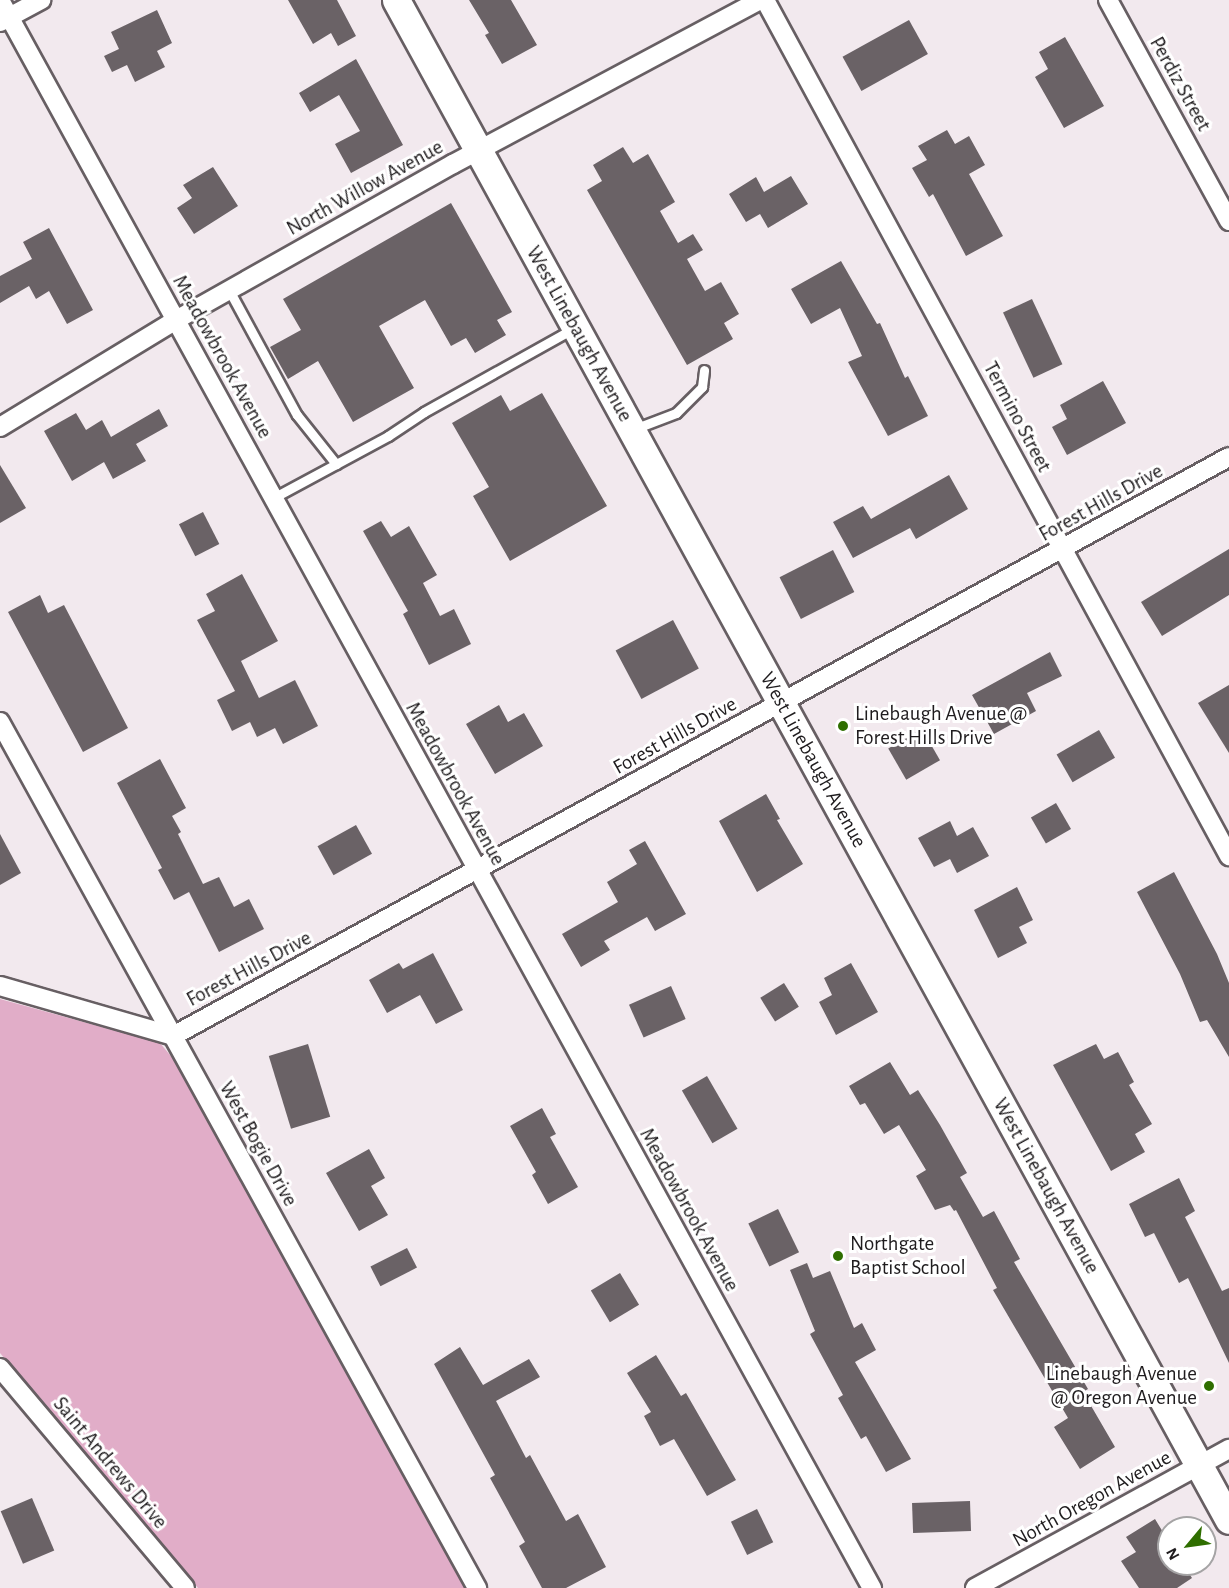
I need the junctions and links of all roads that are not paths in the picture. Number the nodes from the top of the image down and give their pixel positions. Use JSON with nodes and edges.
{"nodes":[{"id":1,"x":0,"y":0,"type":"edge"},
{"id":2,"x":41,"y":0,"type":"edge"},
{"id":3,"x":396,"y":0,"type":"edge"},
{"id":4,"x":760,"y":0,"type":"edge"},
{"id":5,"x":765,"y":0,"type":"edge"},
{"id":6,"x":1108,"y":0,"type":"edge"},
{"id":7,"x":5,"y":20,"type":"edge"},
{"id":8,"x":478,"y":150,"type":"junction"},
{"id":9,"x":1229,"y":221,"type":"edge"},
{"id":10,"x":229,"y":290,"type":"junction"},
{"id":11,"x":176,"y":320,"type":"junction"},
{"id":12,"x":576,"y":327,"type":"junction"},
{"id":13,"x":704,"y":370,"type":"dead end"},
{"id":14,"x":0,"y":428,"type":"edge"},
{"id":15,"x":632,"y":429,"type":"junction"},
{"id":16,"x":1229,"y":457,"type":"edge"},
{"id":17,"x":336,"y":464,"type":"junction"},
{"id":18,"x":273,"y":498,"type":"junction"},
{"id":19,"x":1064,"y":550,"type":"junction"},
{"id":20,"x":781,"y":703,"type":"junction"},
{"id":21,"x":0,"y":722,"type":"edge"},
{"id":22,"x":1229,"y":856,"type":"edge"},
{"id":23,"x":477,"y":871,"type":"junction"},
{"id":24,"x":0,"y":986,"type":"edge"},
{"id":25,"x":173,"y":1036,"type":"junction"},
{"id":26,"x":0,"y":1368,"type":"edge"},
{"id":27,"x":1229,"y":1449,"type":"edge"},
{"id":28,"x":1199,"y":1466,"type":"junction"},
{"id":29,"x":1229,"y":1520,"type":"edge"},
{"id":30,"x":185,"y":1588,"type":"edge"},
{"id":31,"x":477,"y":1588,"type":"edge"},
{"id":32,"x":872,"y":1588,"type":"edge"},
{"id":33,"x":975,"y":1588,"type":"edge"}],
"edges":[{"from":1,"to":7,"type":"street","name":"Meadowbrook Avenue"},
{"from":2,"to":7,"type":"street"},
{"from":3,"to":8,"type":"street","name":"West Linebaugh Avenue"},
{"from":4,"to":8,"type":"street","name":"North Willow Avenue"},
{"from":5,"to":19,"type":"street","name":"Termino Street"},
{"from":6,"to":9,"type":"street","name":"Perdiz Street"},
{"from":7,"to":11,"type":"street","name":"Meadowbrook Avenue"},
{"from":8,"to":10,"type":"street","name":"North Willow Avenue"},
{"from":8,"to":12,"type":"street","name":"West Linebaugh Avenue"},
{"from":10,"to":11,"type":"street","name":"North Willow Avenue"},
{"from":10,"to":17,"type":"lane"},
{"from":11,"to":14,"type":"street","name":"North Willow Avenue"},
{"from":11,"to":18,"type":"street","name":"Meadowbrook Avenue"},
{"from":12,"to":15,"type":"street","name":"West Linebaugh Avenue"},
{"from":12,"to":17,"type":"lane"},
{"from":13,"to":15,"type":"lane"},
{"from":15,"to":20,"type":"street","name":"West Linebaugh Avenue"},
{"from":16,"to":19,"type":"street","name":"Forest Hills Drive"},
{"from":17,"to":18,"type":"lane"},
{"from":18,"to":23,"type":"street","name":"Meadowbrook Avenue"},
{"from":19,"to":20,"type":"street","name":"Forest Hills Drive"},
{"from":19,"to":22,"type":"street","name":"Termino Street"},
{"from":20,"to":23,"type":"street","name":"Forest Hills Drive"},
{"from":20,"to":28,"type":"street","name":"West Linebaugh Avenue"},
{"from":21,"to":25,"type":"street","name":"West Bogie Drive"},
{"from":23,"to":25,"type":"street","name":"Forest Hills Drive"},
{"from":23,"to":32,"type":"street","name":"Meadowbrook Avenue"},
{"from":24,"to":25,"type":"street"},
{"from":25,"to":31,"type":"street","name":"West Bogie Drive"},
{"from":26,"to":30,"type":"street","name":"Saint Andrews Drive"},
{"from":27,"to":28,"type":"street","name":"North Oregon Avenue"},
{"from":28,"to":29,"type":"street","name":"West Linebaugh Avenue"},
{"from":28,"to":33,"type":"street","name":"North Oregon Avenue"}]}
